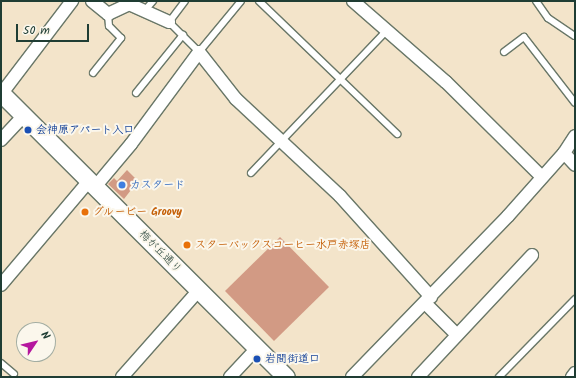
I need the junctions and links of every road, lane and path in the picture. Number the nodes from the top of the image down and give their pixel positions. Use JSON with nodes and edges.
{"nodes":[{"id":1,"x":72,"y":1,"type":"edge"},
{"id":2,"x":92,"y":1,"type":"edge"},
{"id":3,"x":185,"y":1,"type":"edge"},
{"id":4,"x":241,"y":1,"type":"edge"},
{"id":5,"x":259,"y":1,"type":"edge"},
{"id":6,"x":536,"y":1,"type":"edge"},
{"id":7,"x":359,"y":3,"type":"edge"},
{"id":8,"x":150,"y":5,"type":"edge"},
{"id":9,"x":108,"y":14,"type":"junction"},
{"id":10,"x":169,"y":22,"type":"junction"},
{"id":11,"x":386,"y":31,"type":"junction"},
{"id":12,"x":183,"y":35,"type":"junction"},
{"id":13,"x":575,"y":36,"type":"edge"},
{"id":14,"x":199,"y":52,"type":"junction"},
{"id":15,"x":504,"y":52,"type":"dead end"},
{"id":16,"x":93,"y":73,"type":"dead end"},
{"id":17,"x":341,"y":80,"type":"junction"},
{"id":18,"x":1,"y":93,"type":"edge"},
{"id":19,"x":136,"y":93,"type":"dead end"},
{"id":20,"x":575,"y":103,"type":"edge"},
{"id":21,"x":24,"y":115,"type":"junction"},
{"id":22,"x":396,"y":134,"type":"dead end"},
{"id":23,"x":575,"y":136,"type":"edge"},
{"id":24,"x":1,"y":140,"type":"edge"},
{"id":25,"x":282,"y":141,"type":"junction"},
{"id":26,"x":564,"y":152,"type":"junction"},
{"id":27,"x":575,"y":165,"type":"edge"},
{"id":28,"x":251,"y":173,"type":"dead end"},
{"id":29,"x":542,"y":177,"type":"junction"},
{"id":30,"x":92,"y":184,"type":"junction"},
{"id":31,"x":532,"y":255,"type":"dead end"},
{"id":32,"x":1,"y":285,"type":"edge"},
{"id":33,"x":199,"y":290,"type":"junction"},
{"id":34,"x":575,"y":299,"type":"edge"},
{"id":35,"x":428,"y":300,"type":"junction"},
{"id":36,"x":457,"y":335,"type":"junction"},
{"id":37,"x":257,"y":348,"type":"junction"},
{"id":38,"x":1,"y":363,"type":"edge"},
{"id":39,"x":575,"y":373,"type":"edge"},
{"id":40,"x":14,"y":374,"type":"dead end"},
{"id":41,"x":122,"y":377,"type":"edge"},
{"id":42,"x":230,"y":377,"type":"edge"},
{"id":43,"x":286,"y":377,"type":"edge"},
{"id":44,"x":352,"y":377,"type":"edge"},
{"id":45,"x":418,"y":377,"type":"edge"},
{"id":46,"x":499,"y":377,"type":"edge"},
{"id":47,"x":572,"y":377,"type":"edge"}],
"edges":[{"from":1,"to":18,"type":"street"},
{"from":2,"to":9,"type":"street"},
{"from":3,"to":10,"type":"lane"},
{"from":4,"to":14,"type":"lane"},
{"from":5,"to":17,"type":"lane"},
{"from":6,"to":13,"type":"lane"},
{"from":7,"to":11,"type":"street"},
{"from":8,"to":9,"type":"street"},
{"from":8,"to":10,"type":"street"},
{"from":9,"to":16,"type":"lane"},
{"from":10,"to":12,"type":"lane"},
{"from":11,"to":17,"type":"lane"},
{"from":11,"to":29,"type":"street"},
{"from":12,"to":14,"type":"lane"},
{"from":12,"to":19,"type":"lane"},
{"from":14,"to":25,"type":"street"},
{"from":14,"to":30,"type":"street"},
{"from":15,"to":20,"type":"lane"},
{"from":17,"to":22,"type":"lane"},
{"from":17,"to":25,"type":"lane"},
{"from":18,"to":21,"type":"street","name":"梅が丘通り"},
{"from":21,"to":24,"type":"street"},
{"from":21,"to":30,"type":"street","name":"梅が丘通り"},
{"from":23,"to":26,"type":"street"},
{"from":25,"to":28,"type":"lane"},
{"from":25,"to":35,"type":"street"},
{"from":26,"to":27,"type":"street"},
{"from":26,"to":29,"type":"street"},
{"from":29,"to":35,"type":"street"},
{"from":30,"to":32,"type":"street"},
{"from":30,"to":33,"type":"street","name":"梅が丘通り"},
{"from":31,"to":36,"type":"street"},
{"from":33,"to":37,"type":"street","name":"梅が丘通り"},
{"from":33,"to":41,"type":"street"},
{"from":34,"to":46,"type":"lane"},
{"from":35,"to":36,"type":"street"},
{"from":35,"to":44,"type":"street"},
{"from":36,"to":45,"type":"street"},
{"from":37,"to":42,"type":"street"},
{"from":37,"to":43,"type":"street","name":"梅が丘通り"},
{"from":38,"to":40,"type":"lane"},
{"from":39,"to":47,"type":"street"}]}
